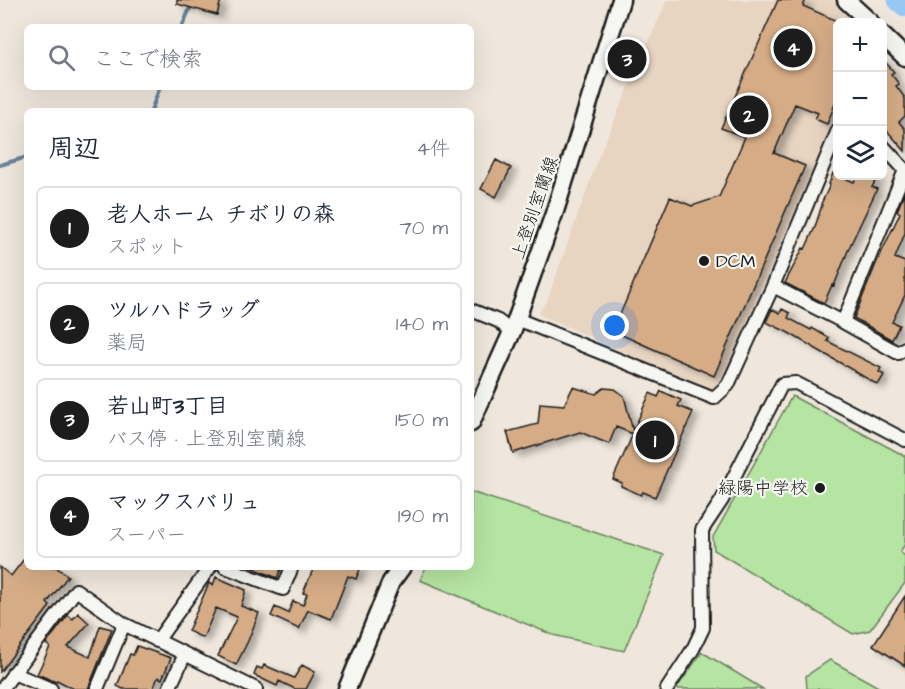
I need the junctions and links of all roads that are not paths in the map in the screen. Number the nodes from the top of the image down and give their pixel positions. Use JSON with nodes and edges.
{"nodes":[{"id":1,"x":621,"y":0,"type":"edge"},
{"id":2,"x":846,"y":0,"type":"edge"},
{"id":3,"x":866,"y":18,"type":"edge"},
{"id":4,"x":887,"y":40,"type":"edge"},
{"id":5,"x":905,"y":57,"type":"edge"},
{"id":6,"x":833,"y":140,"type":"edge"},
{"id":7,"x":887,"y":150,"type":"edge"},
{"id":8,"x":905,"y":170,"type":"edge"},
{"id":9,"x":773,"y":286,"type":"junction"},
{"id":10,"x":474,"y":311,"type":"edge"},
{"id":11,"x":843,"y":321,"type":"junction"},
{"id":12,"x":514,"y":326,"type":"junction"},
{"id":13,"x":905,"y":348,"type":"edge"},
{"id":14,"x":474,"y":416,"type":"edge"},
{"id":15,"x":905,"y":440,"type":"edge"},
{"id":16,"x":208,"y":570,"type":"edge"},
{"id":17,"x":233,"y":570,"type":"edge"},
{"id":18,"x":291,"y":570,"type":"edge"},
{"id":19,"x":400,"y":570,"type":"edge"},
{"id":20,"x":124,"y":624,"type":"junction"},
{"id":21,"x":157,"y":641,"type":"junction"},
{"id":22,"x":185,"y":654,"type":"junction"},
{"id":23,"x":6,"y":678,"type":"edge"},
{"id":24,"x":250,"y":688,"type":"edge"},
{"id":25,"x":51,"y":689,"type":"edge"},
{"id":26,"x":97,"y":689,"type":"edge"},
{"id":27,"x":169,"y":689,"type":"edge"},
{"id":28,"x":347,"y":689,"type":"edge"},
{"id":29,"x":667,"y":689,"type":"edge"}],
"edges":[{"from":1,"to":12,"type":"main road","name":"上登別室蘭線"},
{"from":2,"to":3,"type":"main road"},
{"from":4,"to":5,"type":"main road"},
{"from":6,"to":9,"type":"street"},
{"from":7,"to":8,"type":"street"},
{"from":8,"to":11,"type":"street"},
{"from":9,"to":11,"type":"street"},
{"from":9,"to":12,"type":"street"},
{"from":10,"to":12,"type":"street"},
{"from":11,"to":13,"type":"street"},
{"from":12,"to":14,"type":"main road","name":"上登別室蘭線"},
{"from":15,"to":29,"type":"street"},
{"from":16,"to":21,"type":"street"},
{"from":17,"to":18,"type":"street"},
{"from":19,"to":28,"type":"main road"},
{"from":20,"to":21,"type":"street"},
{"from":20,"to":23,"type":"street"},
{"from":20,"to":26,"type":"street"},
{"from":21,"to":22,"type":"street"},
{"from":22,"to":24,"type":"street"},
{"from":22,"to":27,"type":"street"},
{"from":23,"to":25,"type":"street"}]}
